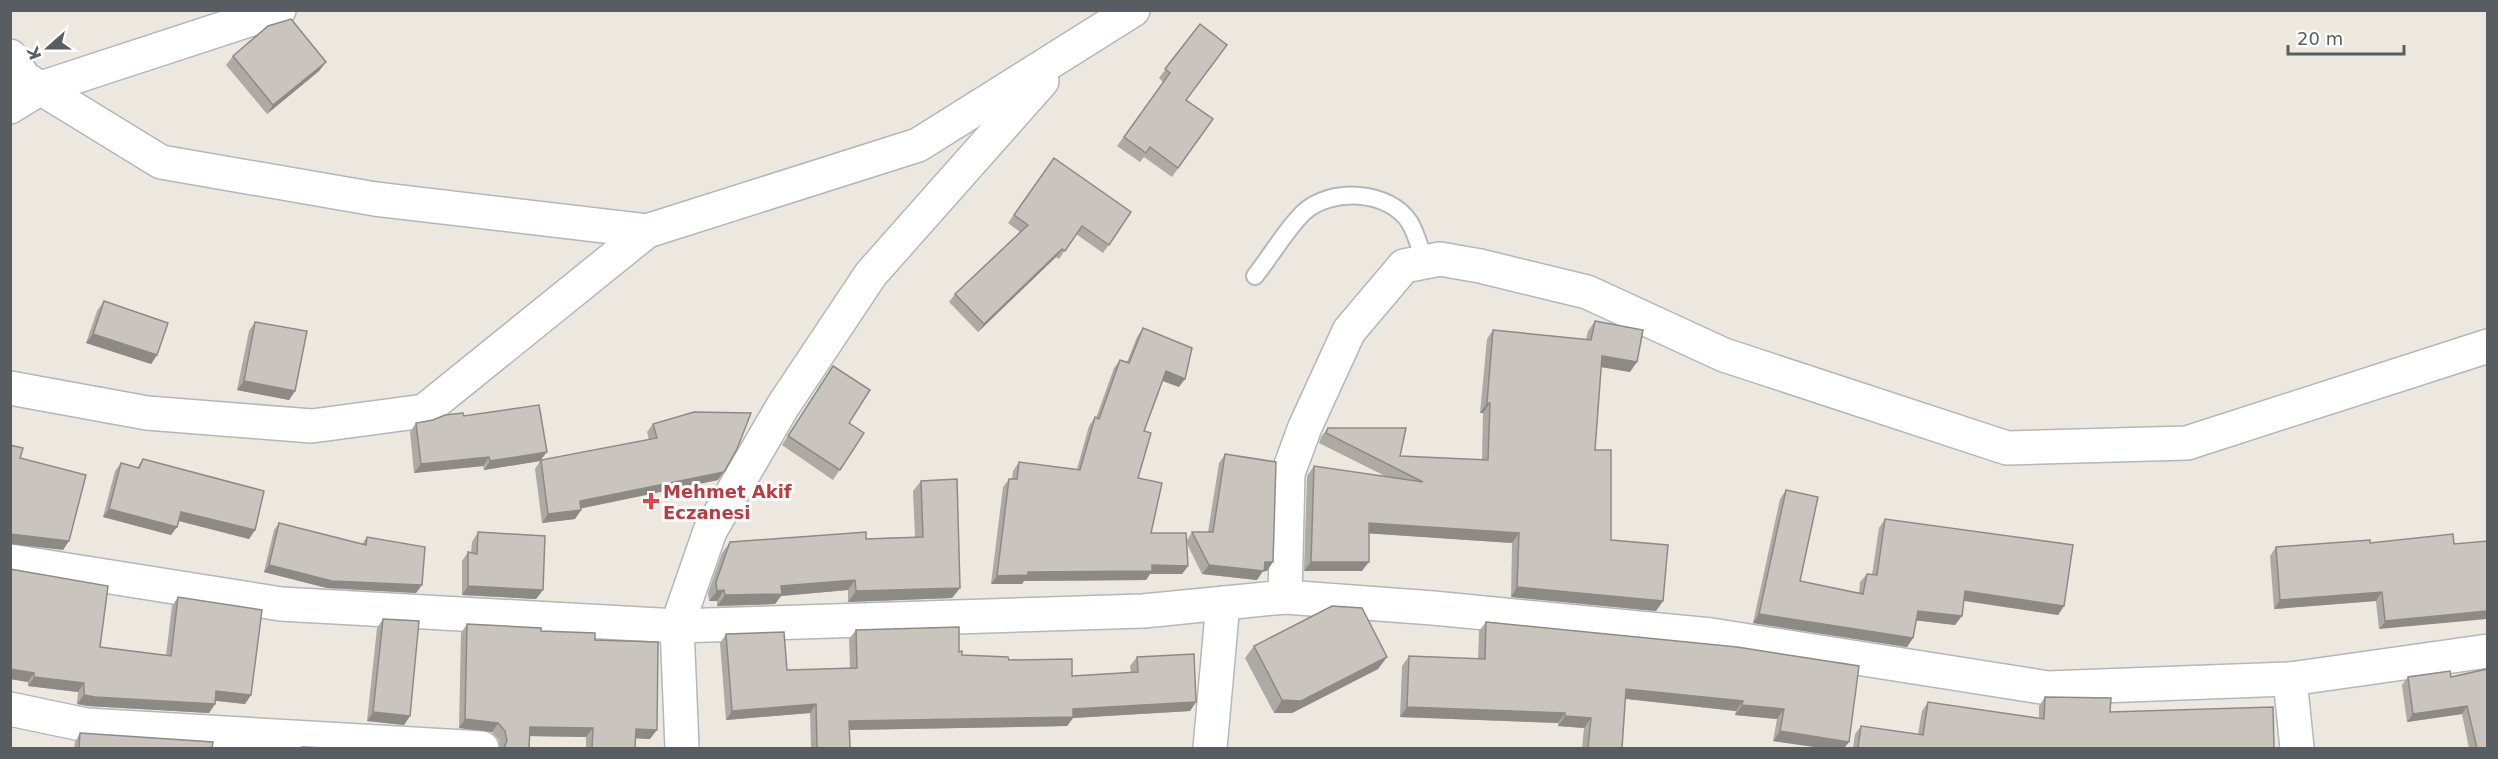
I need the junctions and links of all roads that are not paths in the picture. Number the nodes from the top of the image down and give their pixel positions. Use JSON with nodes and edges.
{"nodes":[{"id":1,"x":279,"y":10,"type":"edge"},
{"id":2,"x":1133,"y":10,"type":"edge"},
{"id":3,"x":10,"y":56,"type":"edge"},
{"id":4,"x":1063,"y":56,"type":"junction"},
{"id":5,"x":40,"y":88,"type":"junction"},
{"id":6,"x":10,"y":107,"type":"edge"},
{"id":7,"x":647,"y":231,"type":"junction"},
{"id":8,"x":1425,"y":262,"type":"junction"},
{"id":9,"x":1255,"y":276,"type":"dead end"},
{"id":10,"x":2487,"y":346,"type":"edge"},
{"id":11,"x":10,"y":388,"type":"edge"},
{"id":12,"x":10,"y":561,"type":"edge"},
{"id":13,"x":1285,"y":597,"type":"junction"},
{"id":14,"x":1223,"y":603,"type":"junction"},
{"id":15,"x":677,"y":626,"type":"junction"},
{"id":16,"x":2487,"y":651,"type":"edge"},
{"id":17,"x":2290,"y":679,"type":"junction"},
{"id":18,"x":10,"y":709,"type":"edge"},
{"id":19,"x":482,"y":748,"type":"edge"},
{"id":20,"x":682,"y":748,"type":"edge"},
{"id":21,"x":1210,"y":748,"type":"edge"},
{"id":22,"x":2297,"y":748,"type":"edge"}],
"edges":[{"from":1,"to":5,"type":"street"},
{"from":2,"to":4,"type":"street"},
{"from":3,"to":5,"type":"street"},
{"from":4,"to":7,"type":"street"},
{"from":4,"to":15,"type":"street"},
{"from":5,"to":6,"type":"street"},
{"from":5,"to":7,"type":"street"},
{"from":7,"to":11,"type":"street"},
{"from":8,"to":9,"type":"lane"},
{"from":8,"to":10,"type":"street"},
{"from":8,"to":13,"type":"street"},
{"from":12,"to":15,"type":"street"},
{"from":13,"to":14,"type":"street"},
{"from":13,"to":17,"type":"street"},
{"from":14,"to":15,"type":"street"},
{"from":14,"to":21,"type":"street"},
{"from":15,"to":20,"type":"street"},
{"from":16,"to":17,"type":"street"},
{"from":17,"to":22,"type":"street"},
{"from":18,"to":19,"type":"street"}]}
